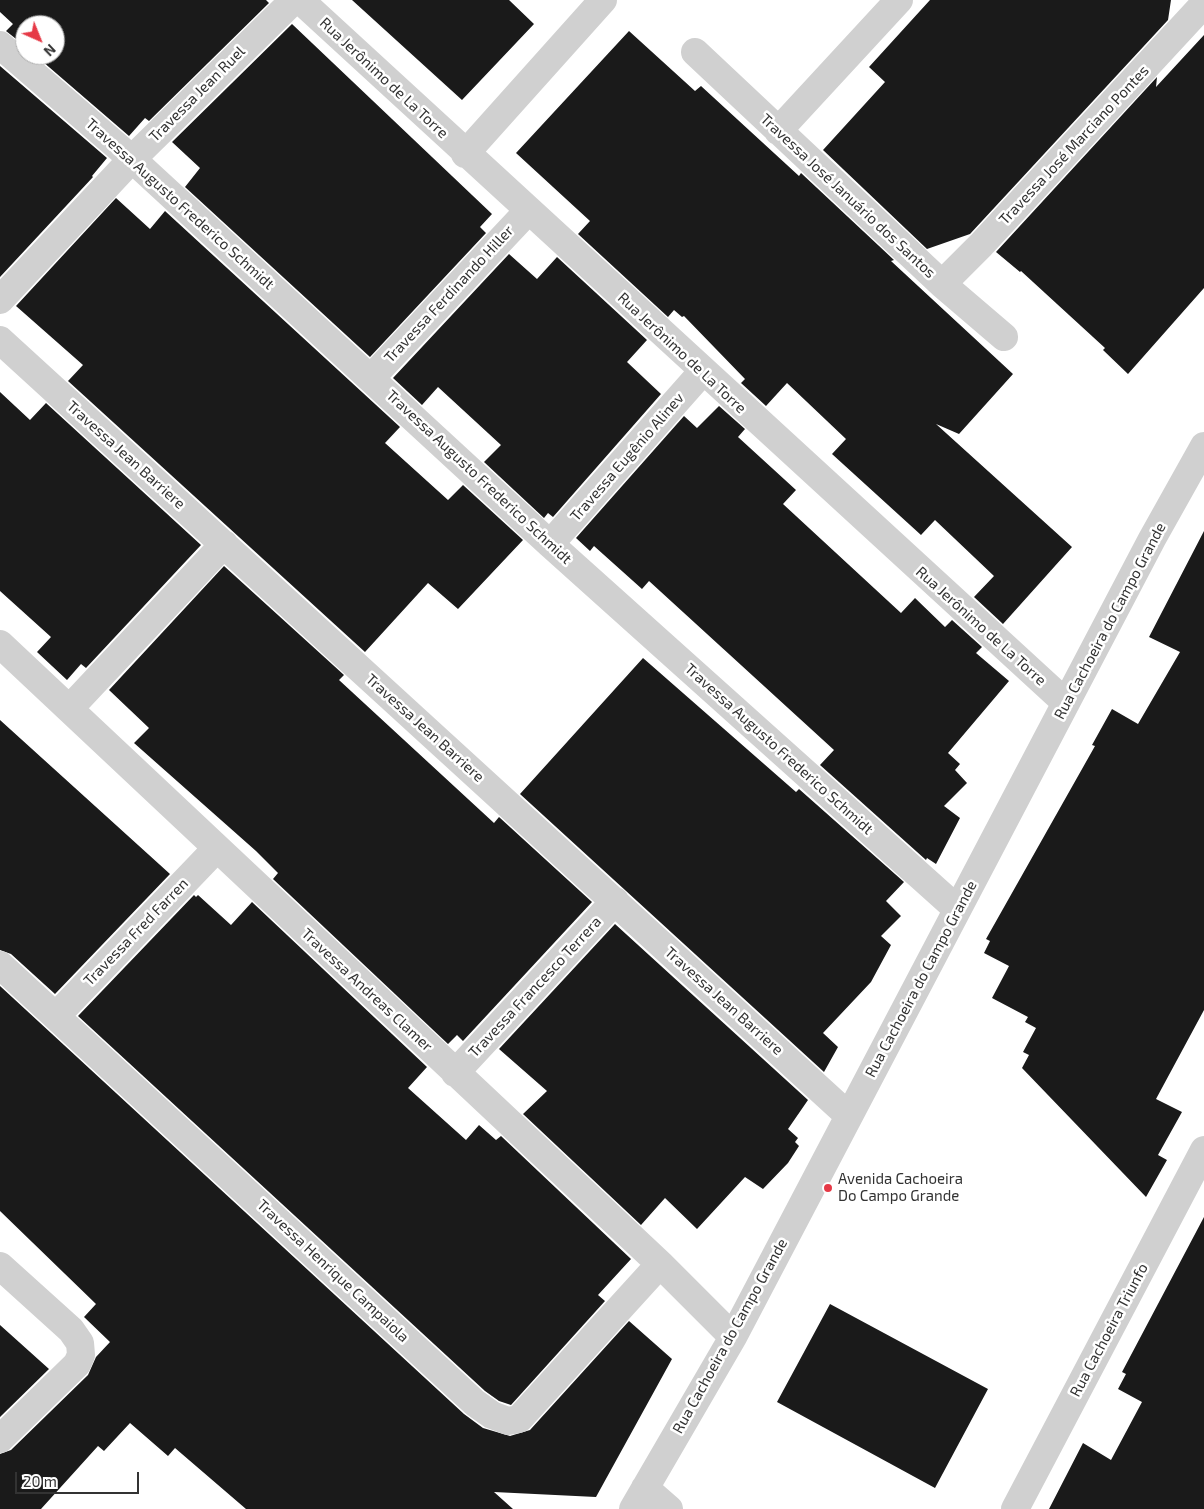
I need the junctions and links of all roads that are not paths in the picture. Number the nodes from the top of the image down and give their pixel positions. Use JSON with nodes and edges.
{"nodes":[{"id":1,"x":294,"y":0,"type":"edge"},
{"id":2,"x":300,"y":0,"type":"edge"},
{"id":3,"x":603,"y":0,"type":"edge"},
{"id":4,"x":899,"y":0,"type":"edge"},
{"id":5,"x":1204,"y":4,"type":"edge"},
{"id":6,"x":0,"y":45,"type":"edge"},
{"id":7,"x":695,"y":52,"type":"dead end"},
{"id":8,"x":778,"y":131,"type":"junction"},
{"id":9,"x":465,"y":154,"type":"junction"},
{"id":10,"x":132,"y":160,"type":"junction"},
{"id":11,"x":528,"y":211,"type":"junction"},
{"id":12,"x":942,"y":284,"type":"junction"},
{"id":13,"x":0,"y":300,"type":"edge"},
{"id":14,"x":1004,"y":337,"type":"dead end"},
{"id":15,"x":0,"y":340,"type":"edge"},
{"id":16,"x":703,"y":371,"type":"junction"},
{"id":17,"x":371,"y":378,"type":"junction"},
{"id":18,"x":1204,"y":446,"type":"edge"},
{"id":19,"x":224,"y":544,"type":"junction"},
{"id":20,"x":550,"y":544,"type":"junction"},
{"id":21,"x":0,"y":644,"type":"edge"},
{"id":22,"x":1066,"y":703,"type":"junction"},
{"id":23,"x":70,"y":708,"type":"junction"},
{"id":24,"x":217,"y":848,"type":"junction"},
{"id":25,"x":615,"y":901,"type":"junction"},
{"id":26,"x":958,"y":909,"type":"junction"},
{"id":27,"x":0,"y":965,"type":"edge"},
{"id":28,"x":56,"y":1016,"type":"junction"},
{"id":29,"x":455,"y":1073,"type":"junction"},
{"id":30,"x":850,"y":1116,"type":"junction"},
{"id":31,"x":1204,"y":1150,"type":"edge"},
{"id":32,"x":660,"y":1264,"type":"junction"},
{"id":33,"x":0,"y":1266,"type":"edge"},
{"id":34,"x":733,"y":1337,"type":"junction"},
{"id":35,"x":0,"y":1439,"type":"edge"},
{"id":36,"x":639,"y":1498,"type":"edge"},
{"id":37,"x":669,"y":1509,"type":"edge"},
{"id":38,"x":1015,"y":1509,"type":"edge"}],
"edges":[{"from":1,"to":10,"type":"street","name":"Travessa Jean Ruel"},
{"from":2,"to":9,"type":"street","name":"Rua Jerônimo de La Torre"},
{"from":3,"to":9,"type":"street"},
{"from":4,"to":8,"type":"street"},
{"from":5,"to":12,"type":"street","name":"Travessa José Marciano Pontes"},
{"from":6,"to":10,"type":"street","name":"Travessa Augusto Frederico Schmidt"},
{"from":7,"to":8,"type":"street","name":"Travessa José Januário dos Santos"},
{"from":8,"to":12,"type":"street","name":"Travessa José Januário dos Santos"},
{"from":9,"to":11,"type":"street","name":"Rua Jerônimo de La Torre"},
{"from":10,"to":13,"type":"street","name":"Travessa Jean Ruel"},
{"from":10,"to":17,"type":"street","name":"Travessa Augusto Frederico Schmidt"},
{"from":11,"to":16,"type":"street","name":"Rua Jerônimo de La Torre"},
{"from":11,"to":17,"type":"street","name":"Travessa Ferdinando Hiller"},
{"from":12,"to":14,"type":"street","name":"Travessa José Januário dos Santos"},
{"from":15,"to":19,"type":"street","name":"Travessa Jean Barriere"},
{"from":16,"to":20,"type":"street","name":"Travessa Eugênio Alinev"},
{"from":16,"to":22,"type":"street","name":"Rua Jerônimo de La Torre"},
{"from":17,"to":20,"type":"street","name":"Travessa Augusto Frederico Schmidt"},
{"from":18,"to":22,"type":"street","name":"Rua Cachoeira do Campo Grande"},
{"from":19,"to":23,"type":"street"},
{"from":19,"to":25,"type":"street","name":"Travessa Jean Barriere"},
{"from":20,"to":26,"type":"street","name":"Travessa Augusto Frederico Schmidt"},
{"from":21,"to":23,"type":"street","name":"Travessa Andreas Clamer"},
{"from":22,"to":26,"type":"street","name":"Rua Cachoeira do Campo Grande"},
{"from":23,"to":24,"type":"street","name":"Travessa Andreas Clamer"},
{"from":24,"to":28,"type":"street","name":"Travessa Fred Farren"},
{"from":24,"to":29,"type":"street","name":"Travessa Andreas Clamer"},
{"from":25,"to":29,"type":"street","name":"Travessa Francesco Terrera"},
{"from":25,"to":30,"type":"street","name":"Travessa Jean Barriere"},
{"from":26,"to":30,"type":"street","name":"Rua Cachoeira do Campo Grande"},
{"from":27,"to":28,"type":"street","name":"Travessa Henrique Campaiola"},
{"from":28,"to":32,"type":"street","name":"Travessa Henrique Campaiola"},
{"from":29,"to":32,"type":"street","name":"Travessa Andreas Clamer"},
{"from":30,"to":34,"type":"street","name":"Rua Cachoeira do Campo Grande"},
{"from":31,"to":38,"type":"street","name":"Rua Cachoeira Triunfo"},
{"from":32,"to":34,"type":"street","name":"Travessa Andreas Clamer"},
{"from":33,"to":35,"type":"street"},
{"from":34,"to":36,"type":"street","name":"Rua Cachoeira do Campo Grande"},
{"from":36,"to":37,"type":"street"}]}
